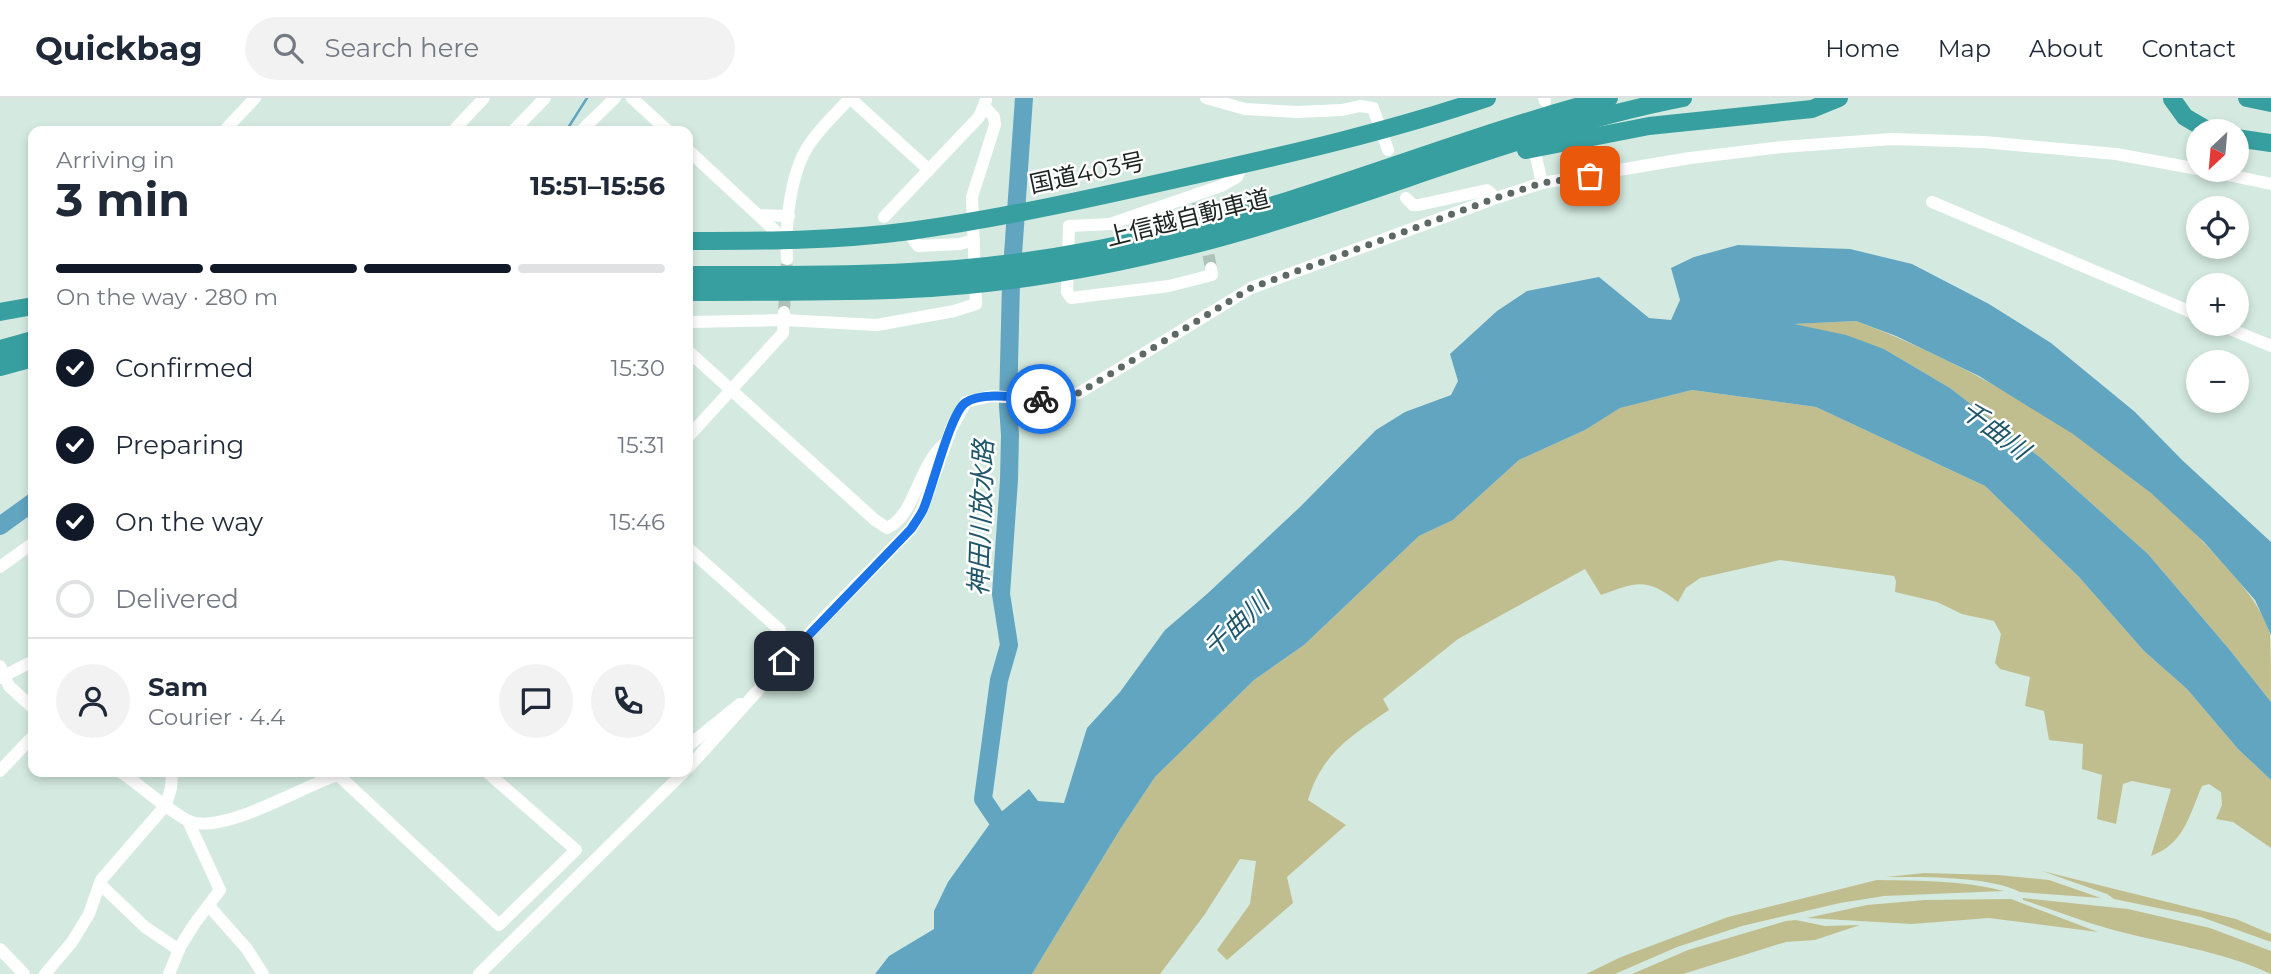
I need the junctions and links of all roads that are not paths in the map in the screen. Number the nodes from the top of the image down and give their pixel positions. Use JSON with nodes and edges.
{"nodes":[{"id":1,"x":255,"y":98,"type":"edge"},
{"id":2,"x":466,"y":98,"type":"edge"},
{"id":3,"x":484,"y":98,"type":"edge"},
{"id":4,"x":545,"y":98,"type":"edge"},
{"id":5,"x":615,"y":98,"type":"edge"},
{"id":6,"x":632,"y":98,"type":"edge"},
{"id":7,"x":850,"y":98,"type":"edge"},
{"id":8,"x":1206,"y":98,"type":"edge"},
{"id":9,"x":1487,"y":98,"type":"edge"},
{"id":10,"x":1609,"y":98,"type":"edge"},
{"id":11,"x":1683,"y":98,"type":"edge"},
{"id":12,"x":1839,"y":98,"type":"edge"},
{"id":13,"x":2247,"y":98,"type":"edge"},
{"id":14,"x":2172,"y":99,"type":"edge"},
{"id":15,"x":985,"y":102,"type":"edge"},
{"id":16,"x":2271,"y":103,"type":"edge"},
{"id":17,"x":471,"y":112,"type":"junction"},
{"id":18,"x":2188,"y":119,"type":"edge"},
{"id":19,"x":229,"y":126,"type":"edge"},
{"id":20,"x":463,"y":126,"type":"edge"},
{"id":21,"x":518,"y":126,"type":"edge"},
{"id":22,"x":586,"y":126,"type":"edge"},
{"id":23,"x":663,"y":126,"type":"edge"},
{"id":24,"x":1380,"y":132,"type":"junction"},
{"id":25,"x":2249,"y":140,"type":"edge"},
{"id":26,"x":2271,"y":143,"type":"edge"},
{"id":27,"x":1388,"y":150,"type":"dead end"},
{"id":28,"x":693,"y":155,"type":"edge"},
{"id":29,"x":1536,"y":157,"type":"dead end"},
{"id":30,"x":1242,"y":164,"type":"junction"},
{"id":31,"x":2186,"y":167,"type":"edge"},
{"id":32,"x":929,"y":170,"type":"junction"},
{"id":33,"x":2249,"y":179,"type":"edge"},
{"id":34,"x":1542,"y":183,"type":"junction"},
{"id":35,"x":2271,"y":184,"type":"edge"},
{"id":36,"x":1406,"y":198,"type":"dead end"},
{"id":37,"x":1496,"y":198,"type":"junction"},
{"id":38,"x":1932,"y":202,"type":"dead end"},
{"id":39,"x":1303,"y":214,"type":"junction"},
{"id":40,"x":758,"y":215,"type":"junction"},
{"id":41,"x":789,"y":216,"type":"junction"},
{"id":42,"x":884,"y":217,"type":"dead end"},
{"id":43,"x":980,"y":220,"type":"junction"},
{"id":44,"x":907,"y":231,"type":"junction"},
{"id":45,"x":974,"y":240,"type":"junction"},
{"id":46,"x":693,"y":241,"type":"edge"},
{"id":47,"x":786,"y":250,"type":"junction"},
{"id":48,"x":1078,"y":261,"type":"junction"},
{"id":49,"x":1211,"y":268,"type":"dead end"},
{"id":50,"x":693,"y":275,"type":"edge"},
{"id":51,"x":964,"y":276,"type":"junction"},
{"id":52,"x":693,"y":292,"type":"edge"},
{"id":53,"x":28,"y":307,"type":"edge"},
{"id":54,"x":2186,"y":310,"type":"edge"},
{"id":55,"x":0,"y":312,"type":"edge"},
{"id":56,"x":784,"y":316,"type":"junction"},
{"id":57,"x":693,"y":322,"type":"edge"},
{"id":58,"x":2247,"y":336,"type":"edge"},
{"id":59,"x":28,"y":341,"type":"edge"},
{"id":60,"x":2271,"y":346,"type":"edge"},
{"id":61,"x":0,"y":349,"type":"edge"},
{"id":62,"x":693,"y":355,"type":"edge"},
{"id":63,"x":28,"y":359,"type":"edge"},
{"id":64,"x":0,"y":367,"type":"edge"},
{"id":65,"x":732,"y":388,"type":"junction"},
{"id":66,"x":693,"y":431,"type":"edge"},
{"id":67,"x":946,"y":442,"type":"junction"},
{"id":68,"x":28,"y":547,"type":"edge"},
{"id":69,"x":693,"y":552,"type":"edge"},
{"id":70,"x":0,"y":567,"type":"edge"},
{"id":71,"x":779,"y":629,"type":"dead end"},
{"id":72,"x":28,"y":664,"type":"edge"},
{"id":73,"x":2,"y":673,"type":"edge"},
{"id":74,"x":752,"y":697,"type":"junction"},
{"id":75,"x":28,"y":703,"type":"edge"},
{"id":76,"x":28,"y":741,"type":"edge"},
{"id":77,"x":693,"y":742,"type":"edge"},
{"id":78,"x":693,"y":762,"type":"edge"},
{"id":79,"x":0,"y":771,"type":"edge"},
{"id":80,"x":128,"y":777,"type":"edge"},
{"id":81,"x":172,"y":777,"type":"edge"},
{"id":82,"x":333,"y":777,"type":"edge"},
{"id":83,"x":346,"y":777,"type":"edge"},
{"id":84,"x":493,"y":777,"type":"edge"},
{"id":85,"x":679,"y":777,"type":"edge"},
{"id":86,"x":166,"y":805,"type":"junction"},
{"id":87,"x":188,"y":821,"type":"junction"},
{"id":88,"x":100,"y":884,"type":"junction"},
{"id":89,"x":209,"y":906,"type":"junction"},
{"id":90,"x":0,"y":949,"type":"edge"},
{"id":91,"x":179,"y":950,"type":"junction"},
{"id":92,"x":24,"y":974,"type":"edge"},
{"id":93,"x":45,"y":974,"type":"edge"},
{"id":94,"x":169,"y":974,"type":"edge"},
{"id":95,"x":263,"y":974,"type":"edge"},
{"id":96,"x":479,"y":974,"type":"edge"}],
"edges":[{"from":1,"to":19,"type":"street"},
{"from":2,"to":17,"type":"street"},
{"from":3,"to":17,"type":"street"},
{"from":4,"to":21,"type":"street"},
{"from":5,"to":22,"type":"street"},
{"from":6,"to":23,"type":"street"},
{"from":7,"to":32,"type":"street"},
{"from":7,"to":41,"type":"street"},
{"from":8,"to":24,"type":"street"},
{"from":9,"to":24,"type":"highway","name":"国道403号"},
{"from":10,"to":48,"type":"highway","name":"上信越自動車道"},
{"from":11,"to":39,"type":"highway","name":"上信越自動車道"},
{"from":12,"to":39,"type":"highway"},
{"from":13,"to":16,"type":"highway"},
{"from":14,"to":18,"type":"highway"},
{"from":15,"to":32,"type":"street"},
{"from":15,"to":43,"type":"street"},
{"from":17,"to":20,"type":"street"},
{"from":24,"to":27,"type":"street"},
{"from":24,"to":30,"type":"highway","name":"国道403号"},
{"from":25,"to":26,"type":"highway"},
{"from":28,"to":40,"type":"street"},
{"from":29,"to":34,"type":"street"},
{"from":30,"to":43,"type":"highway","name":"国道403号"},
{"from":30,"to":49,"type":"street"},
{"from":31,"to":34,"type":"street"},
{"from":32,"to":42,"type":"street"},
{"from":33,"to":35,"type":"street"},
{"from":34,"to":37,"type":"street"},
{"from":36,"to":37,"type":"street"},
{"from":37,"to":67,"type":"street"},
{"from":38,"to":54,"type":"street"},
{"from":39,"to":48,"type":"highway","name":"上信越自動車道"},
{"from":40,"to":41,"type":"street"},
{"from":40,"to":47,"type":"street"},
{"from":41,"to":47,"type":"street"},
{"from":43,"to":44,"type":"highway","name":"国道403号"},
{"from":43,"to":45,"type":"street"},
{"from":44,"to":45,"type":"street"},
{"from":44,"to":47,"type":"highway","name":"国道403号"},
{"from":45,"to":56,"type":"street"},
{"from":46,"to":47,"type":"highway","name":"国道403号"},
{"from":48,"to":51,"type":"highway","name":"上信越自動車道"},
{"from":50,"to":51,"type":"highway","name":"上信越自動車道"},
{"from":51,"to":52,"type":"highway","name":"上信越自動車道"},
{"from":53,"to":55,"type":"highway"},
{"from":56,"to":57,"type":"street"},
{"from":56,"to":65,"type":"street"},
{"from":58,"to":60,"type":"street"},
{"from":59,"to":61,"type":"highway"},
{"from":62,"to":65,"type":"street"},
{"from":63,"to":64,"type":"highway"},
{"from":65,"to":66,"type":"street"},
{"from":65,"to":67,"type":"street"},
{"from":67,"to":74,"type":"street"},
{"from":68,"to":70,"type":"street"},
{"from":69,"to":71,"type":"street"},
{"from":72,"to":73,"type":"street"},
{"from":73,"to":75,"type":"street"},
{"from":74,"to":77,"type":"street"},
{"from":74,"to":78,"type":"street"},
{"from":76,"to":79,"type":"street"},
{"from":80,"to":86,"type":"street"},
{"from":81,"to":86,"type":"street"},
{"from":82,"to":87,"type":"street"},
{"from":83,"to":84,"type":"street"},
{"from":85,"to":96,"type":"street"},
{"from":86,"to":87,"type":"street"},
{"from":86,"to":88,"type":"street"},
{"from":87,"to":89,"type":"street"},
{"from":88,"to":91,"type":"street"},
{"from":88,"to":93,"type":"street"},
{"from":89,"to":91,"type":"street"},
{"from":89,"to":95,"type":"street"},
{"from":90,"to":92,"type":"street"},
{"from":91,"to":94,"type":"street"}]}
